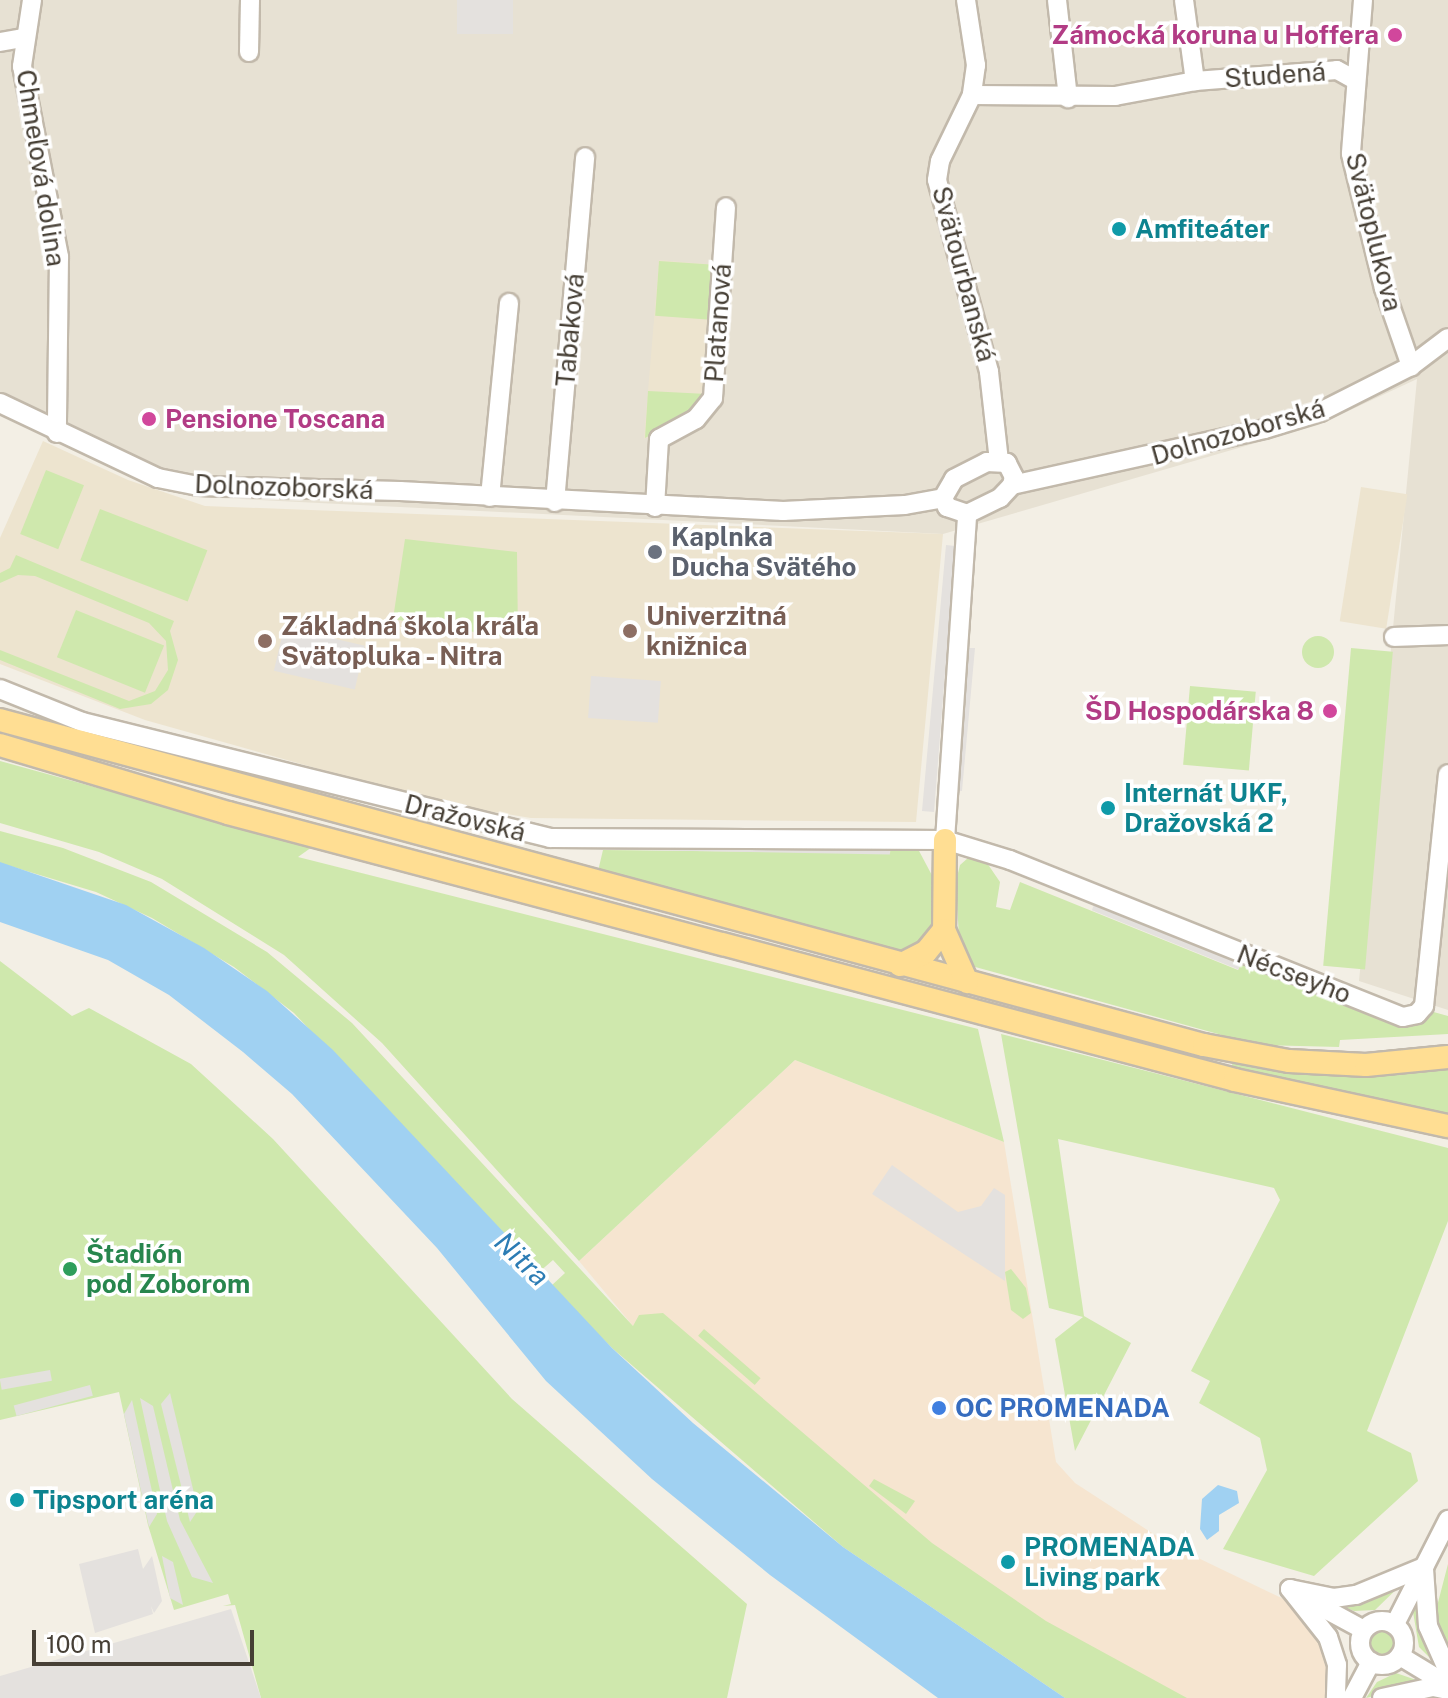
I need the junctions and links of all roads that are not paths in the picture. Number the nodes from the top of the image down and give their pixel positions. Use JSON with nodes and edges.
{"nodes":[{"id":1,"x":32,"y":0,"type":"edge"},
{"id":2,"x":250,"y":0,"type":"edge"},
{"id":3,"x":966,"y":0,"type":"edge"},
{"id":4,"x":1057,"y":0,"type":"edge"},
{"id":5,"x":1184,"y":0,"type":"edge"},
{"id":6,"x":1363,"y":0,"type":"edge"},
{"id":7,"x":23,"y":38,"type":"junction"},
{"id":8,"x":0,"y":42,"type":"edge"},
{"id":9,"x":249,"y":52,"type":"dead end"},
{"id":10,"x":1353,"y":79,"type":"junction"},
{"id":11,"x":1195,"y":81,"type":"junction"},
{"id":12,"x":972,"y":95,"type":"junction"},
{"id":13,"x":1068,"y":98,"type":"junction"},
{"id":14,"x":585,"y":157,"type":"dead end"},
{"id":15,"x":726,"y":207,"type":"dead end"},
{"id":16,"x":509,"y":303,"type":"dead end"},
{"id":17,"x":1448,"y":338,"type":"edge"},
{"id":18,"x":1411,"y":366,"type":"junction"},
{"id":19,"x":0,"y":403,"type":"edge"},
{"id":20,"x":57,"y":433,"type":"junction"},
{"id":21,"x":999,"y":461,"type":"junction"},
{"id":22,"x":1012,"y":485,"type":"junction"},
{"id":23,"x":490,"y":497,"type":"junction"},
{"id":24,"x":943,"y":498,"type":"junction"},
{"id":25,"x":555,"y":502,"type":"junction"},
{"id":26,"x":655,"y":507,"type":"junction"},
{"id":27,"x":967,"y":514,"type":"junction"},
{"id":28,"x":1448,"y":635,"type":"edge"},
{"id":29,"x":1394,"y":637,"type":"dead end"},
{"id":30,"x":0,"y":689,"type":"edge"},
{"id":31,"x":0,"y":720,"type":"edge"},
{"id":32,"x":0,"y":745,"type":"edge"},
{"id":33,"x":1448,"y":774,"type":"edge"},
{"id":34,"x":945,"y":840,"type":"junction"},
{"id":35,"x":944,"y":930,"type":"junction"},
{"id":36,"x":900,"y":965,"type":"junction"},
{"id":37,"x":967,"y":982,"type":"junction"},
{"id":38,"x":1448,"y":1057,"type":"edge"},
{"id":39,"x":1448,"y":1126,"type":"edge"},
{"id":40,"x":1448,"y":1520,"type":"edge"},
{"id":41,"x":1424,"y":1567,"type":"junction"},
{"id":42,"x":1290,"y":1589,"type":"junction"},
{"id":43,"x":1395,"y":1624,"type":"junction"},
{"id":44,"x":1364,"y":1630,"type":"junction"},
{"id":45,"x":1400,"y":1656,"type":"junction"},
{"id":46,"x":1371,"y":1662,"type":"junction"},
{"id":47,"x":1448,"y":1671,"type":"edge"},
{"id":48,"x":1448,"y":1687,"type":"edge"},
{"id":49,"x":1336,"y":1698,"type":"edge"},
{"id":50,"x":1352,"y":1698,"type":"edge"},
{"id":51,"x":1382,"y":1698,"type":"edge"}],
"edges":[{"from":1,"to":7,"type":"street","name":"Chmeľová dolina"},
{"from":2,"to":9,"type":"street"},
{"from":3,"to":12,"type":"street","name":"Svätourbanská"},
{"from":4,"to":13,"type":"street"},
{"from":5,"to":11,"type":"street","name":"Studená"},
{"from":6,"to":10,"type":"street","name":"Svätoplukova"},
{"from":7,"to":8,"type":"street"},
{"from":7,"to":20,"type":"street","name":"Chmeľová dolina"},
{"from":10,"to":11,"type":"street","name":"Studená"},
{"from":10,"to":18,"type":"street","name":"Svätoplukova"},
{"from":11,"to":13,"type":"street","name":"Studená"},
{"from":12,"to":13,"type":"street","name":"Studená"},
{"from":12,"to":21,"type":"street","name":"Svätourbanská"},
{"from":14,"to":25,"type":"street","name":"Tabaková"},
{"from":15,"to":26,"type":"street","name":"Platanová"},
{"from":16,"to":23,"type":"street"},
{"from":17,"to":18,"type":"street","name":"Dolnozoborská"},
{"from":18,"to":22,"type":"street","name":"Dolnozoborská"},
{"from":19,"to":20,"type":"street","name":"Dolnozoborská"},
{"from":20,"to":23,"type":"street","name":"Dolnozoborská"},
{"from":21,"to":22,"type":"street"},
{"from":21,"to":24,"type":"street"},
{"from":22,"to":27,"type":"street","name":"Dolnozoborská"},
{"from":23,"to":25,"type":"street","name":"Dolnozoborská"},
{"from":24,"to":26,"type":"street","name":"Dolnozoborská"},
{"from":24,"to":27,"type":"street"},
{"from":25,"to":26,"type":"street","name":"Dolnozoborská"},
{"from":27,"to":34,"type":"street"},
{"from":28,"to":29,"type":"street"},
{"from":30,"to":34,"type":"street","name":"Dražovská"},
{"from":31,"to":36,"type":"main road"},
{"from":32,"to":39,"type":"main road"},
{"from":33,"to":34,"type":"street","name":"Nécseyho"},
{"from":34,"to":35,"type":"main road"},
{"from":35,"to":36,"type":"main road"},
{"from":35,"to":37,"type":"main road"},
{"from":36,"to":37,"type":"main road"},
{"from":37,"to":38,"type":"main road"},
{"from":40,"to":41,"type":"street"},
{"from":41,"to":42,"type":"street"},
{"from":41,"to":43,"type":"street"},
{"from":41,"to":47,"type":"street"},
{"from":42,"to":44,"type":"street"},
{"from":42,"to":49,"type":"street"},
{"from":43,"to":44,"type":"street"},
{"from":43,"to":45,"type":"street"},
{"from":44,"to":46,"type":"street"},
{"from":45,"to":46,"type":"street"},
{"from":45,"to":48,"type":"street"},
{"from":46,"to":50,"type":"street"},
{"from":48,"to":51,"type":"street"}]}
